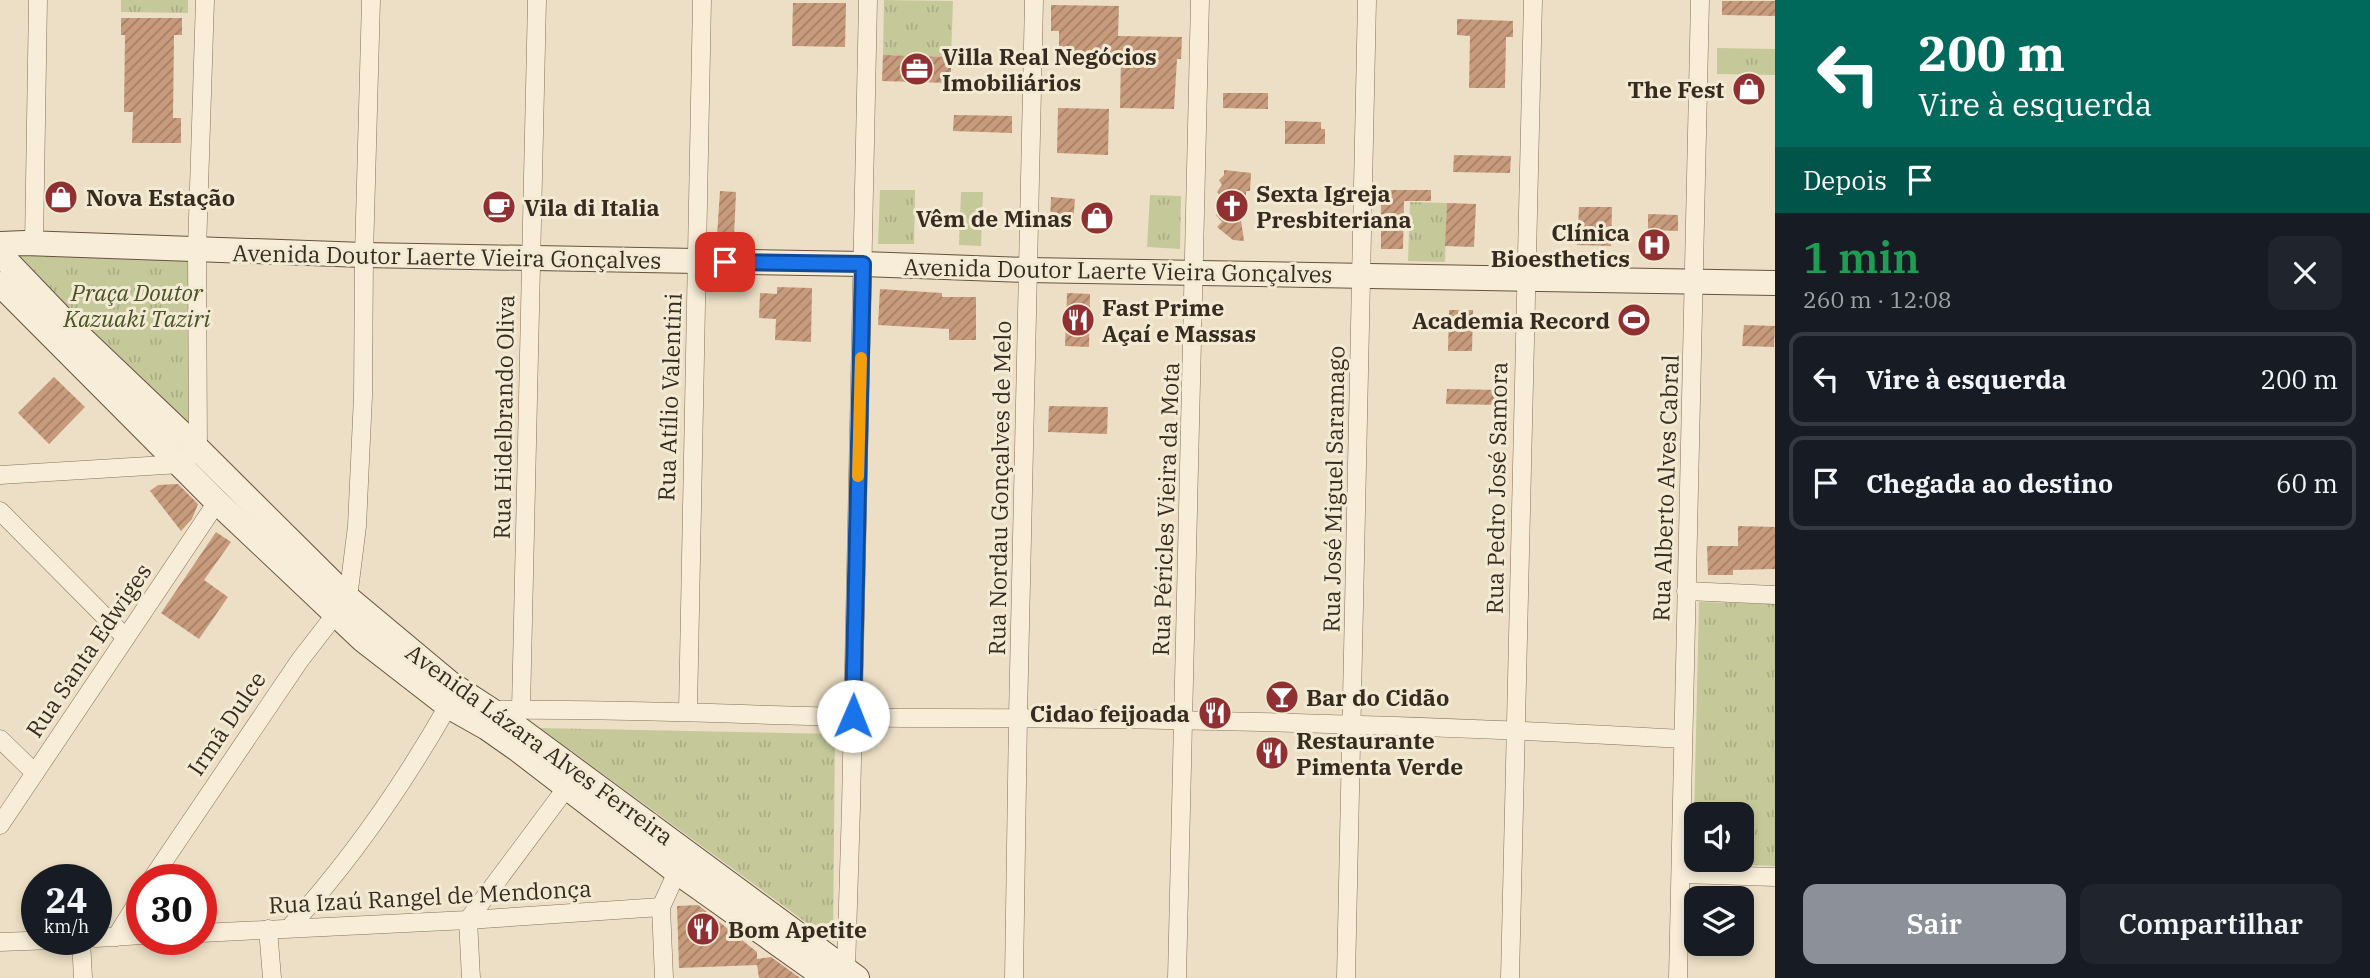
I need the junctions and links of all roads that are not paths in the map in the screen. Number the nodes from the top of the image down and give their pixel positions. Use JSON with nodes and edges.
{"nodes":[{"id":1,"x":38,"y":0,"type":"edge"},
{"id":2,"x":205,"y":0,"type":"edge"},
{"id":3,"x":371,"y":0,"type":"edge"},
{"id":4,"x":537,"y":0,"type":"edge"},
{"id":5,"x":702,"y":0,"type":"edge"},
{"id":6,"x":867,"y":0,"type":"edge"},
{"id":7,"x":1034,"y":0,"type":"edge"},
{"id":8,"x":1200,"y":0,"type":"edge"},
{"id":9,"x":1367,"y":0,"type":"edge"},
{"id":10,"x":1533,"y":0,"type":"edge"},
{"id":11,"x":1700,"y":0,"type":"edge"},
{"id":12,"x":0,"y":244,"type":"edge"},
{"id":13,"x":34,"y":244,"type":"junction"},
{"id":14,"x":197,"y":250,"type":"junction"},
{"id":15,"x":0,"y":254,"type":"edge"},
{"id":16,"x":364,"y":255,"type":"junction"},
{"id":17,"x":532,"y":259,"type":"junction"},
{"id":18,"x":698,"y":262,"type":"junction"},
{"id":19,"x":863,"y":264,"type":"junction"},
{"id":20,"x":1028,"y":270,"type":"junction"},
{"id":21,"x":1195,"y":273,"type":"junction"},
{"id":22,"x":1362,"y":276,"type":"junction"},
{"id":23,"x":1526,"y":279,"type":"junction"},
{"id":24,"x":1695,"y":281,"type":"junction"},
{"id":25,"x":1775,"y":283,"type":"edge"},
{"id":26,"x":0,"y":284,"type":"edge"},
{"id":27,"x":190,"y":456,"type":"junction"},
{"id":28,"x":0,"y":475,"type":"edge"},
{"id":29,"x":217,"y":502,"type":"junction"},
{"id":30,"x":0,"y":512,"type":"edge"},
{"id":31,"x":1686,"y":591,"type":"junction"},
{"id":32,"x":1775,"y":595,"type":"edge"},
{"id":33,"x":341,"y":606,"type":"junction"},
{"id":34,"x":125,"y":637,"type":"junction"},
{"id":35,"x":449,"y":706,"type":"junction"},
{"id":36,"x":521,"y":709,"type":"junction"},
{"id":37,"x":491,"y":710,"type":"junction"},
{"id":38,"x":688,"y":711,"type":"junction"},
{"id":39,"x":853,"y":716,"type":"junction"},
{"id":40,"x":1018,"y":717,"type":"junction"},
{"id":41,"x":1184,"y":720,"type":"junction"},
{"id":42,"x":1352,"y":725,"type":"junction"},
{"id":43,"x":1515,"y":730,"type":"junction"},
{"id":44,"x":0,"y":739,"type":"edge"},
{"id":45,"x":1683,"y":739,"type":"junction"},
{"id":46,"x":35,"y":773,"type":"junction"},
{"id":47,"x":572,"y":781,"type":"junction"},
{"id":48,"x":0,"y":825,"type":"edge"},
{"id":49,"x":162,"y":864,"type":"edge"},
{"id":50,"x":677,"y":872,"type":"junction"},
{"id":51,"x":1682,"y":874,"type":"junction"},
{"id":52,"x":1775,"y":877,"type":"edge"},
{"id":53,"x":661,"y":907,"type":"junction"},
{"id":54,"x":747,"y":909,"type":"junction"},
{"id":55,"x":468,"y":919,"type":"junction"},
{"id":56,"x":126,"y":921,"type":"edge"},
{"id":57,"x":290,"y":927,"type":"junction"},
{"id":58,"x":268,"y":929,"type":"junction"},
{"id":59,"x":217,"y":932,"type":"edge"},
{"id":60,"x":126,"y":936,"type":"edge"},
{"id":61,"x":112,"y":937,"type":"edge"},
{"id":62,"x":116,"y":937,"type":"junction"},
{"id":63,"x":21,"y":941,"type":"edge"},
{"id":64,"x":0,"y":942,"type":"edge"},
{"id":65,"x":82,"y":955,"type":"edge"},
{"id":66,"x":843,"y":975,"type":"edge"},
{"id":67,"x":83,"y":978,"type":"edge"},
{"id":68,"x":272,"y":978,"type":"edge"},
{"id":69,"x":471,"y":978,"type":"edge"},
{"id":70,"x":664,"y":978,"type":"edge"},
{"id":71,"x":1014,"y":978,"type":"edge"},
{"id":72,"x":1177,"y":978,"type":"edge"},
{"id":73,"x":1346,"y":978,"type":"edge"},
{"id":74,"x":1510,"y":978,"type":"edge"},
{"id":75,"x":1678,"y":978,"type":"edge"}],
"edges":[{"from":1,"to":13,"type":"street"},
{"from":2,"to":14,"type":"street"},
{"from":3,"to":16,"type":"street"},
{"from":4,"to":17,"type":"street","name":"Rua Hidelbrando Oliva"},
{"from":5,"to":18,"type":"street","name":"Rua Atílio Valentini"},
{"from":6,"to":19,"type":"street"},
{"from":7,"to":20,"type":"street","name":"Rua Nordau Gonçalves de Melo"},
{"from":8,"to":21,"type":"street","name":"Rua Péricles Vieira da Mota"},
{"from":9,"to":22,"type":"street","name":"Rua José Miguel Saramago"},
{"from":10,"to":23,"type":"street","name":"Rua Pedro José Samora"},
{"from":11,"to":24,"type":"street","name":"Rua Alberto Alves Cabral"},
{"from":12,"to":13,"type":"main road","name":"Avenida Doutor Laerte Vieira Gonçalves"},
{"from":13,"to":14,"type":"main road","name":"Avenida Doutor Laerte Vieira Gonçalves"},
{"from":14,"to":16,"type":"main road","name":"Avenida Doutor Laerte Vieira Gonçalves"},
{"from":14,"to":27,"type":"street"},
{"from":15,"to":27,"type":"main road","name":"Avenida Lázara Alves Ferreira"},
{"from":16,"to":17,"type":"main road","name":"Avenida Doutor Laerte Vieira Gonçalves"},
{"from":16,"to":33,"type":"street"},
{"from":17,"to":18,"type":"main road","name":"Avenida Doutor Laerte Vieira Gonçalves"},
{"from":17,"to":36,"type":"street","name":"Rua Hidelbrando Oliva"},
{"from":18,"to":19,"type":"main road","name":"Avenida Doutor Laerte Vieira Gonçalves"},
{"from":18,"to":38,"type":"street","name":"Rua Atílio Valentini"},
{"from":19,"to":20,"type":"main road","name":"Avenida Doutor Laerte Vieira Gonçalves"},
{"from":19,"to":39,"type":"street"},
{"from":20,"to":21,"type":"main road","name":"Avenida Doutor Laerte Vieira Gonçalves"},
{"from":20,"to":40,"type":"street","name":"Rua Nordau Gonçalves de Melo"},
{"from":21,"to":22,"type":"main road","name":"Avenida Doutor Laerte Vieira Gonçalves"},
{"from":21,"to":41,"type":"street","name":"Rua Péricles Vieira da Mota"},
{"from":22,"to":23,"type":"main road","name":"Avenida Doutor Laerte Vieira Gonçalves"},
{"from":22,"to":42,"type":"street","name":"Rua José Miguel Saramago"},
{"from":23,"to":24,"type":"main road","name":"Avenida Doutor Laerte Vieira Gonçalves"},
{"from":23,"to":43,"type":"street","name":"Rua Pedro José Samora"},
{"from":24,"to":25,"type":"main road","name":"Avenida Doutor Laerte Vieira Gonçalves"},
{"from":24,"to":31,"type":"street","name":"Rua Alberto Alves Cabral"},
{"from":26,"to":27,"type":"main road","name":"Avenida Lázara Alves Ferreira"},
{"from":27,"to":28,"type":"street"},
{"from":27,"to":29,"type":"main road","name":"Avenida Lázara Alves Ferreira"},
{"from":27,"to":33,"type":"main road","name":"Avenida Lázara Alves Ferreira"},
{"from":29,"to":33,"type":"main road","name":"Avenida Lázara Alves Ferreira"},
{"from":29,"to":34,"type":"street","name":"Rua Santa Edwiges"},
{"from":30,"to":34,"type":"street"},
{"from":31,"to":32,"type":"street"},
{"from":31,"to":45,"type":"street","name":"Rua Alberto Alves Cabral"},
{"from":33,"to":35,"type":"main road","name":"Avenida Lázara Alves Ferreira"},
{"from":33,"to":37,"type":"main road","name":"Avenida Lázara Alves Ferreira"},
{"from":33,"to":49,"type":"street","name":"Irmã Dulce"},
{"from":34,"to":46,"type":"street","name":"Rua Santa Edwiges"},
{"from":35,"to":47,"type":"main road","name":"Avenida Lázara Alves Ferreira"},
{"from":35,"to":57,"type":"street"},
{"from":36,"to":37,"type":"street"},
{"from":36,"to":38,"type":"street"},
{"from":37,"to":47,"type":"main road","name":"Avenida Lázara Alves Ferreira"},
{"from":38,"to":39,"type":"street"},
{"from":39,"to":40,"type":"street"},
{"from":39,"to":66,"type":"street"},
{"from":40,"to":41,"type":"street"},
{"from":40,"to":71,"type":"street","name":"Rua Nordau Gonçalves de Melo"},
{"from":41,"to":42,"type":"street"},
{"from":41,"to":72,"type":"street","name":"Rua Péricles Vieira da Mota"},
{"from":42,"to":43,"type":"street"},
{"from":42,"to":73,"type":"street","name":"Rua José Miguel Saramago"},
{"from":43,"to":45,"type":"street"},
{"from":43,"to":74,"type":"street","name":"Rua Pedro José Samora"},
{"from":44,"to":46,"type":"street"},
{"from":45,"to":51,"type":"street","name":"Rua Alberto Alves Cabral"},
{"from":46,"to":48,"type":"street","name":"Rua Santa Edwiges"},
{"from":47,"to":50,"type":"main road","name":"Avenida Lázara Alves Ferreira"},
{"from":47,"to":54,"type":"main road","name":"Avenida Lázara Alves Ferreira"},
{"from":47,"to":55,"type":"street"},
{"from":50,"to":53,"type":"street"},
{"from":50,"to":54,"type":"main road","name":"Avenida Lázara Alves Ferreira"},
{"from":51,"to":52,"type":"street"},
{"from":51,"to":75,"type":"street","name":"Rua Alberto Alves Cabral"},
{"from":53,"to":55,"type":"street","name":"Rua Izaú Rangel de Mendonça"},
{"from":53,"to":70,"type":"street"},
{"from":54,"to":66,"type":"main road","name":"Avenida Lázara Alves Ferreira"},
{"from":55,"to":57,"type":"street","name":"Rua Izaú Rangel de Mendonça"},
{"from":55,"to":69,"type":"street"},
{"from":56,"to":62,"type":"street"},
{"from":57,"to":58,"type":"street","name":"Rua Izaú Rangel de Mendonça"},
{"from":58,"to":59,"type":"street","name":"Rua Izaú Rangel de Mendonça"},
{"from":58,"to":68,"type":"street"},
{"from":60,"to":62,"type":"street"},
{"from":61,"to":62,"type":"street"},
{"from":63,"to":64,"type":"street"},
{"from":65,"to":67,"type":"street"}]}
